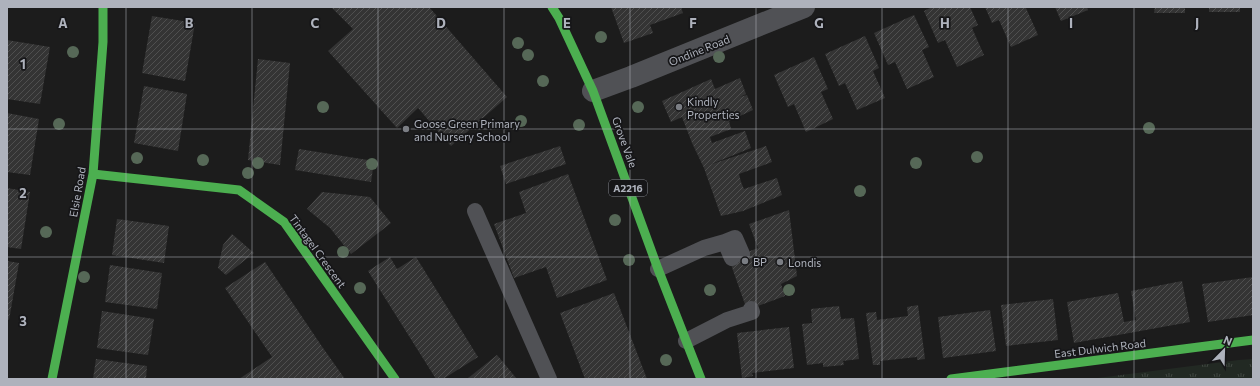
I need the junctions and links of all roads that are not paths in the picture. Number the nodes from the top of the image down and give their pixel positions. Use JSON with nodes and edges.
{"nodes":[{"id":1,"x":103,"y":7,"type":"edge"},
{"id":2,"x":552,"y":7,"type":"edge"},
{"id":3,"x":804,"y":7,"type":"edge"},
{"id":4,"x":593,"y":91,"type":"junction"},
{"id":5,"x":94,"y":174,"type":"junction"},
{"id":6,"x":475,"y":210,"type":"dead end"},
{"id":7,"x":737,"y":256,"type":"dead end"},
{"id":8,"x":658,"y":269,"type":"junction"},
{"id":9,"x":755,"y":308,"type":"dead end"},
{"id":10,"x":1253,"y":340,"type":"edge"},
{"id":11,"x":686,"y":341,"type":"junction"},
{"id":12,"x":52,"y":379,"type":"edge"},
{"id":13,"x":395,"y":379,"type":"edge"},
{"id":14,"x":549,"y":379,"type":"edge"},
{"id":15,"x":700,"y":379,"type":"edge"},
{"id":16,"x":951,"y":379,"type":"edge"}],
"edges":[{"from":1,"to":5,"type":"street","name":"Elsie Road"},
{"from":2,"to":4,"type":"street","name":"Grove Vale","number":"A2216"},
{"from":3,"to":4,"type":"street","name":"Ondine Road"},
{"from":4,"to":8,"type":"street","name":"Grove Vale","number":"A2216"},
{"from":5,"to":12,"type":"street","name":"Elsie Road"},
{"from":5,"to":13,"type":"street","name":"Tintagel Crescent"},
{"from":6,"to":14,"type":"lane"},
{"from":7,"to":8,"type":"lane"},
{"from":8,"to":11,"type":"street","name":"Grove Vale","number":"A2216"},
{"from":9,"to":11,"type":"lane"},
{"from":10,"to":16,"type":"street","name":"East Dulwich Road"},
{"from":11,"to":15,"type":"street","name":"Grove Vale","number":"A2216"}]}
